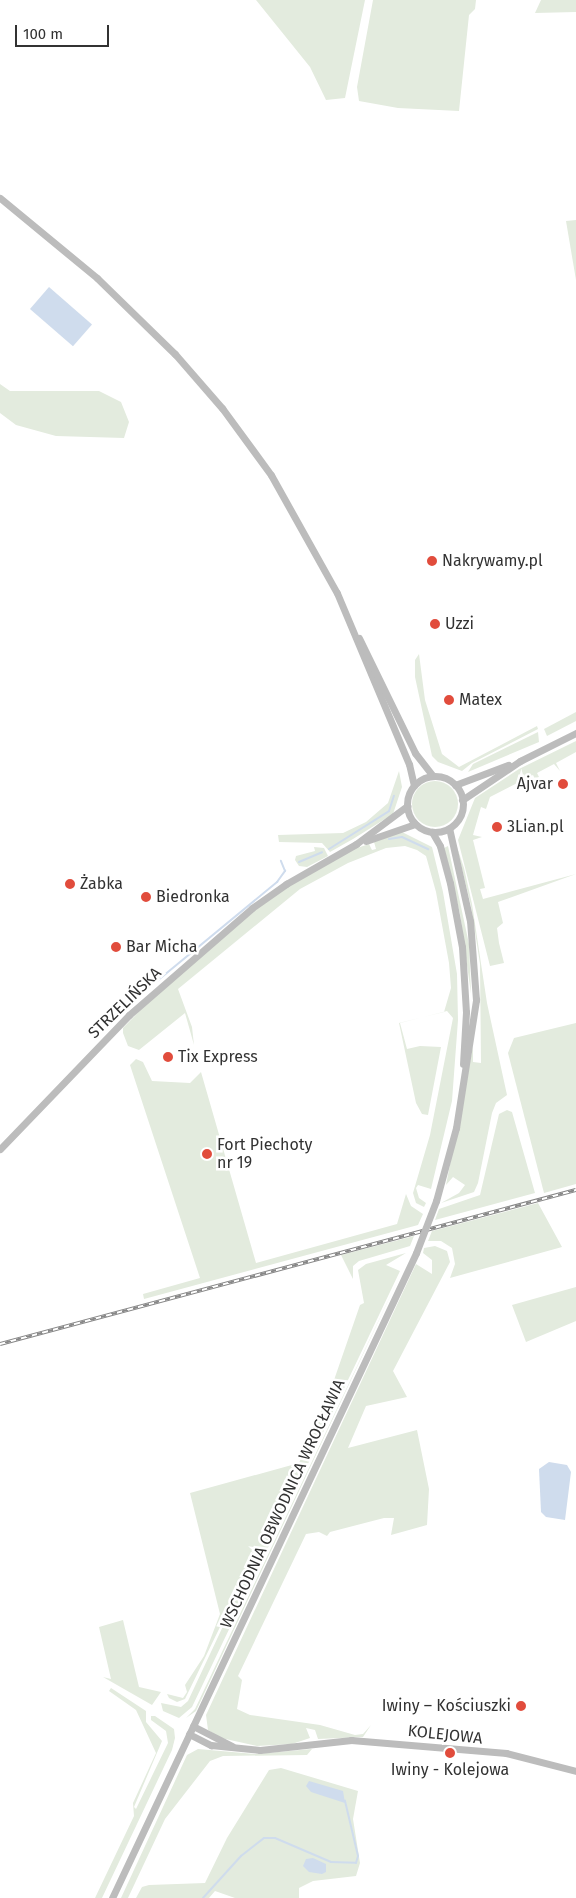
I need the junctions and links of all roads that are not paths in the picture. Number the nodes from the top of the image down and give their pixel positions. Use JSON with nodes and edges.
{"nodes":[{"id":1,"x":0,"y":198,"type":"edge"},
{"id":2,"x":342,"y":605,"type":"junction"},
{"id":3,"x":576,"y":733,"type":"edge"},
{"id":4,"x":520,"y":760,"type":"junction"},
{"id":5,"x":432,"y":776,"type":"junction"},
{"id":6,"x":455,"y":785,"type":"junction"},
{"id":7,"x":414,"y":786,"type":"junction"},
{"id":8,"x":462,"y":800,"type":"junction"},
{"id":9,"x":407,"y":806,"type":"junction"},
{"id":10,"x":415,"y":824,"type":"junction"},
{"id":11,"x":449,"y":828,"type":"junction"},
{"id":12,"x":432,"y":832,"type":"junction"},
{"id":13,"x":356,"y":844,"type":"junction"},
{"id":14,"x":458,"y":1114,"type":"junction"},
{"id":15,"x":0,"y":1149,"type":"edge"},
{"id":16,"x":193,"y":1726,"type":"junction"},
{"id":17,"x":189,"y":1734,"type":"junction"},
{"id":18,"x":235,"y":1747,"type":"junction"},
{"id":19,"x":576,"y":1771,"type":"edge"},
{"id":20,"x":112,"y":1898,"type":"edge"}],
"edges":[{"from":1,"to":2,"type":"main road"},
{"from":2,"to":5,"type":"main road"},
{"from":2,"to":7,"type":"main road"},
{"from":3,"to":4,"type":"main road"},
{"from":4,"to":6,"type":"main road"},
{"from":4,"to":8,"type":"main road"},
{"from":5,"to":6,"type":"main road"},
{"from":5,"to":7,"type":"main road"},
{"from":6,"to":8,"type":"main road"},
{"from":7,"to":9,"type":"main road"},
{"from":8,"to":11,"type":"main road"},
{"from":9,"to":10,"type":"main road"},
{"from":9,"to":13,"type":"main road","name":"STRZELIŃSKA"},
{"from":10,"to":12,"type":"main road"},
{"from":10,"to":13,"type":"main road","name":"STRZELIŃSKA"},
{"from":11,"to":12,"type":"main road"},
{"from":11,"to":14,"type":"main road","name":"WSCHODNIA OBWODNICA WROCŁAWIA"},
{"from":12,"to":14,"type":"main road","name":"WSCHODNIA OBWODNICA WROCŁAWIA"},
{"from":13,"to":15,"type":"main road","name":"STRZELIŃSKA"},
{"from":14,"to":16,"type":"main road","name":"WSCHODNIA OBWODNICA WROCŁAWIA","bridge":true},
{"from":16,"to":17,"type":"main road","name":"WSCHODNIA OBWODNICA WROCŁAWIA"},
{"from":16,"to":18,"type":"main road"},
{"from":17,"to":18,"type":"main road","name":"KOLEJOWA"},
{"from":17,"to":20,"type":"main road","name":"WSCHODNIA OBWODNICA WROCŁAWIA"},
{"from":18,"to":19,"type":"main road","name":"KOLEJOWA"}]}
